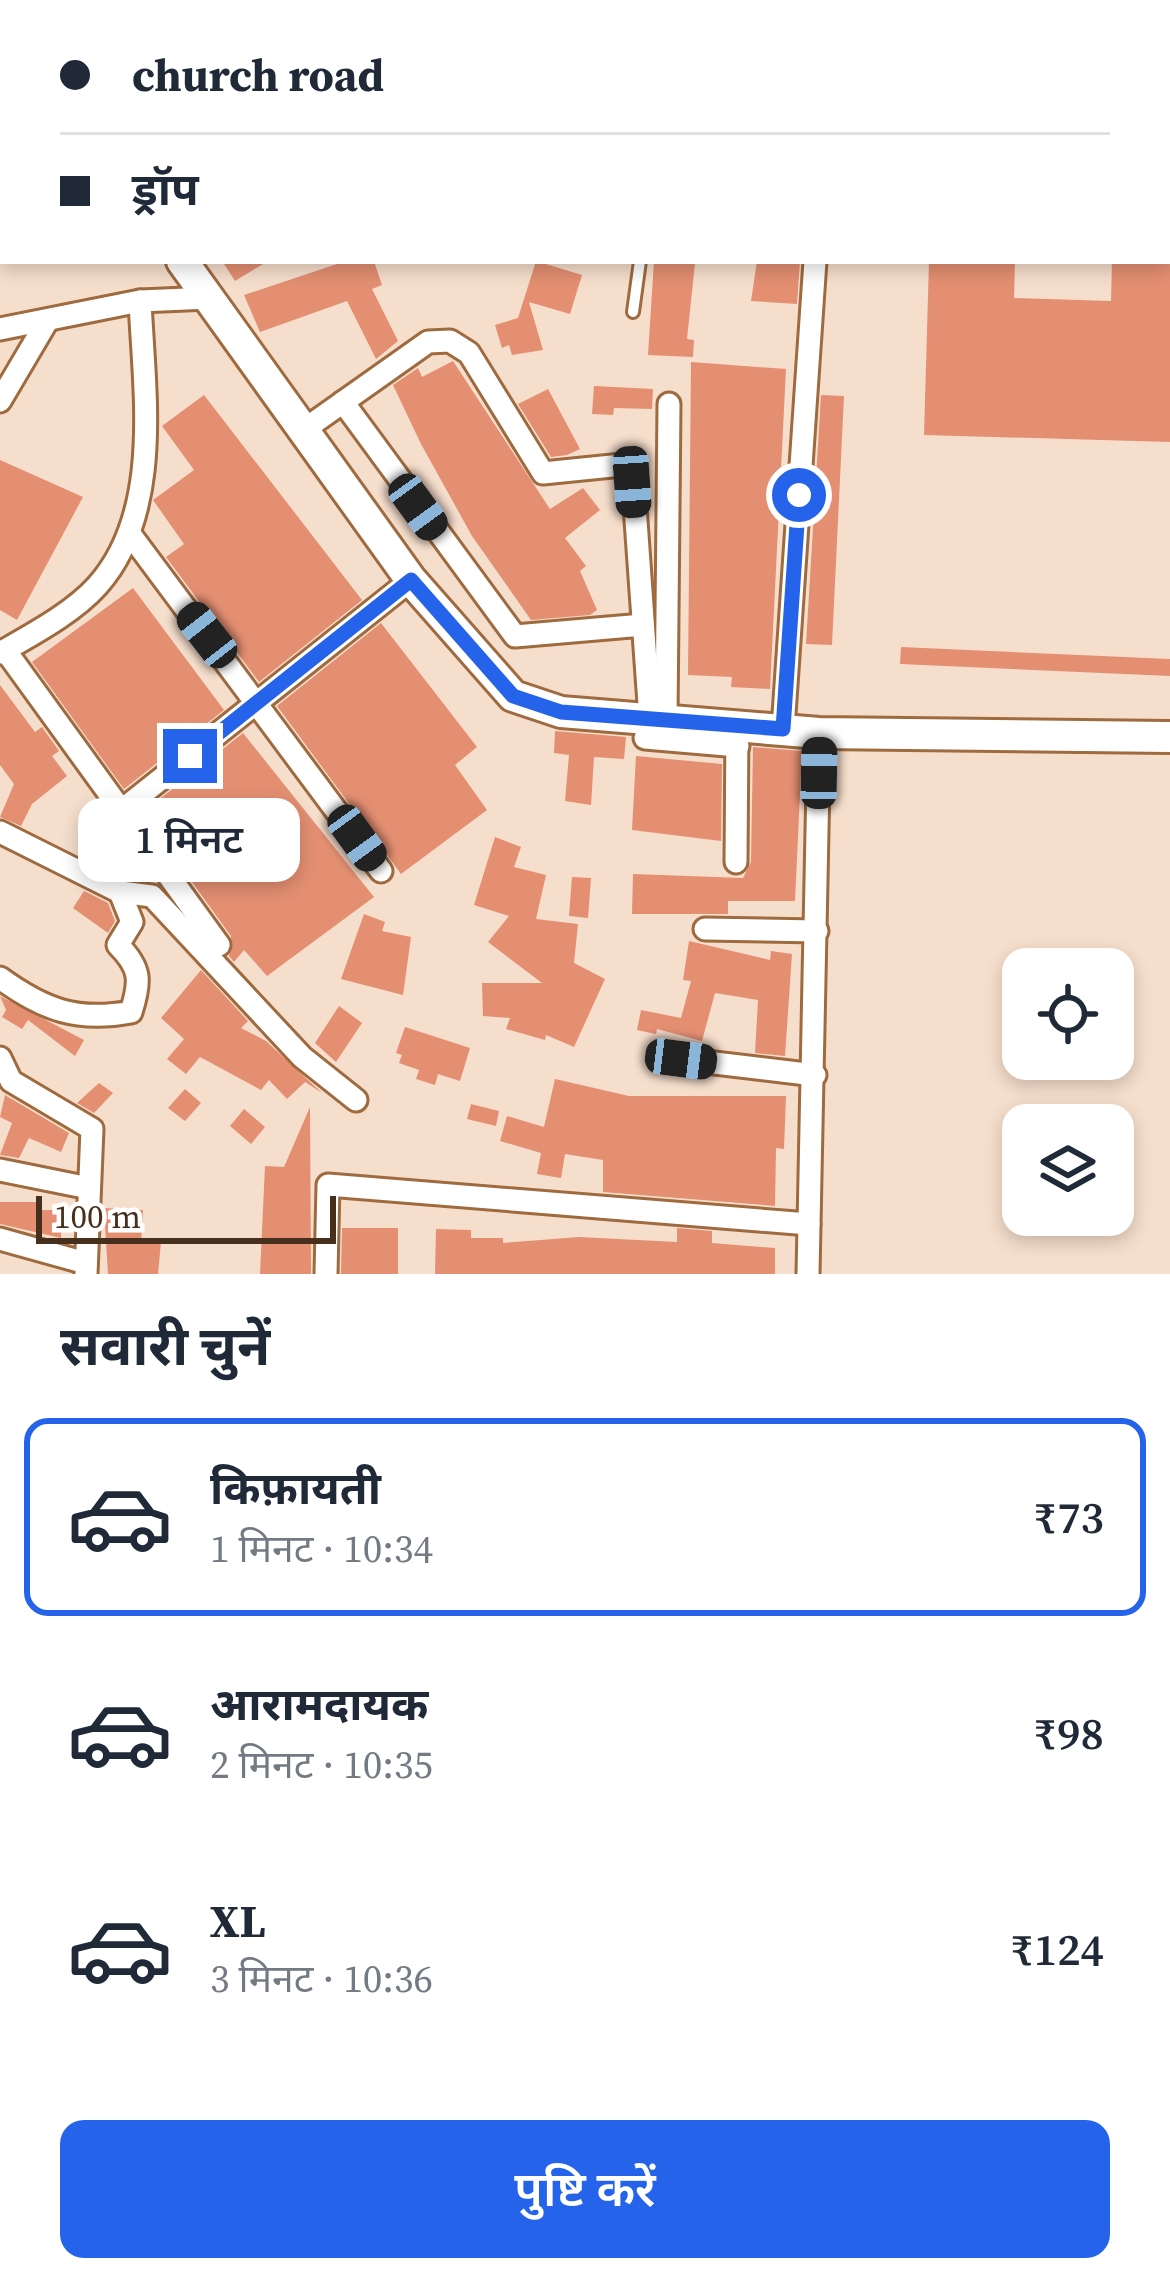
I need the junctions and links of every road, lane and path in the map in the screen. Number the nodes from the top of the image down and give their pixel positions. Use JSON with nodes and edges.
{"nodes":[{"id":1,"x":184,"y":264,"type":"edge"},
{"id":2,"x":640,"y":264,"type":"edge"},
{"id":3,"x":815,"y":264,"type":"edge"},
{"id":4,"x":209,"y":298,"type":"junction"},
{"id":5,"x":140,"y":301,"type":"junction"},
{"id":6,"x":633,"y":312,"type":"dead end"},
{"id":7,"x":46,"y":323,"type":"junction"},
{"id":8,"x":0,"y":328,"type":"edge"},
{"id":9,"x":0,"y":401,"type":"edge"},
{"id":10,"x":343,"y":403,"type":"junction"},
{"id":11,"x":669,"y":404,"type":"dead end"},
{"id":12,"x":305,"y":429,"type":"junction"},
{"id":13,"x":130,"y":535,"type":"junction"},
{"id":14,"x":411,"y":580,"type":"junction"},
{"id":15,"x":643,"y":626,"type":"junction"},
{"id":16,"x":2,"y":652,"type":"edge"},
{"id":17,"x":259,"y":702,"type":"junction"},
{"id":18,"x":654,"y":725,"type":"junction"},
{"id":19,"x":783,"y":729,"type":"junction"},
{"id":20,"x":819,"y":733,"type":"junction"},
{"id":21,"x":738,"y":736,"type":"junction"},
{"id":22,"x":1170,"y":736,"type":"edge"},
{"id":23,"x":122,"y":810,"type":"junction"},
{"id":24,"x":0,"y":832,"type":"edge"},
{"id":25,"x":736,"y":862,"type":"dead end"},
{"id":26,"x":381,"y":871,"type":"dead end"},
{"id":27,"x":121,"y":892,"type":"junction"},
{"id":28,"x":705,"y":928,"type":"dead end"},
{"id":29,"x":817,"y":931,"type":"junction"},
{"id":30,"x":219,"y":945,"type":"dead end"},
{"id":31,"x":0,"y":978,"type":"edge"},
{"id":32,"x":0,"y":1058,"type":"edge"},
{"id":33,"x":681,"y":1059,"type":"dead end"},
{"id":34,"x":815,"y":1076,"type":"junction"},
{"id":35,"x":356,"y":1100,"type":"dead end"},
{"id":36,"x":0,"y":1170,"type":"edge"},
{"id":37,"x":89,"y":1187,"type":"junction"},
{"id":38,"x":809,"y":1224,"type":"junction"},
{"id":39,"x":0,"y":1239,"type":"edge"},
{"id":40,"x":86,"y":1269,"type":"edge"},
{"id":41,"x":326,"y":1274,"type":"edge"},
{"id":42,"x":808,"y":1274,"type":"edge"}],
"edges":[{"from":1,"to":4,"type":"street"},
{"from":2,"to":6,"type":"lane"},
{"from":3,"to":19,"type":"street"},
{"from":4,"to":5,"type":"street"},
{"from":4,"to":12,"type":"street"},
{"from":5,"to":7,"type":"street"},
{"from":5,"to":13,"type":"street"},
{"from":7,"to":8,"type":"street"},
{"from":7,"to":9,"type":"street"},
{"from":10,"to":12,"type":"street"},
{"from":10,"to":15,"type":"street"},
{"from":10,"to":15,"type":"street"},
{"from":11,"to":18,"type":"street"},
{"from":12,"to":14,"type":"street"},
{"from":13,"to":16,"type":"street"},
{"from":13,"to":17,"type":"street"},
{"from":14,"to":17,"type":"street"},
{"from":14,"to":18,"type":"street"},
{"from":15,"to":18,"type":"street"},
{"from":16,"to":23,"type":"street"},
{"from":17,"to":23,"type":"street"},
{"from":17,"to":26,"type":"street"},
{"from":18,"to":21,"type":"street"},
{"from":19,"to":20,"type":"street"},
{"from":19,"to":21,"type":"street"},
{"from":20,"to":22,"type":"street"},
{"from":20,"to":29,"type":"street"},
{"from":21,"to":25,"type":"street"},
{"from":23,"to":30,"type":"street"},
{"from":24,"to":27,"type":"street"},
{"from":27,"to":31,"type":"street"},
{"from":27,"to":35,"type":"street"},
{"from":28,"to":29,"type":"street"},
{"from":29,"to":34,"type":"street"},
{"from":32,"to":37,"type":"street"},
{"from":33,"to":34,"type":"street"},
{"from":34,"to":38,"type":"street"},
{"from":36,"to":37,"type":"street"},
{"from":37,"to":40,"type":"street"},
{"from":38,"to":41,"type":"street"},
{"from":38,"to":42,"type":"street"},
{"from":39,"to":40,"type":"street"}]}
